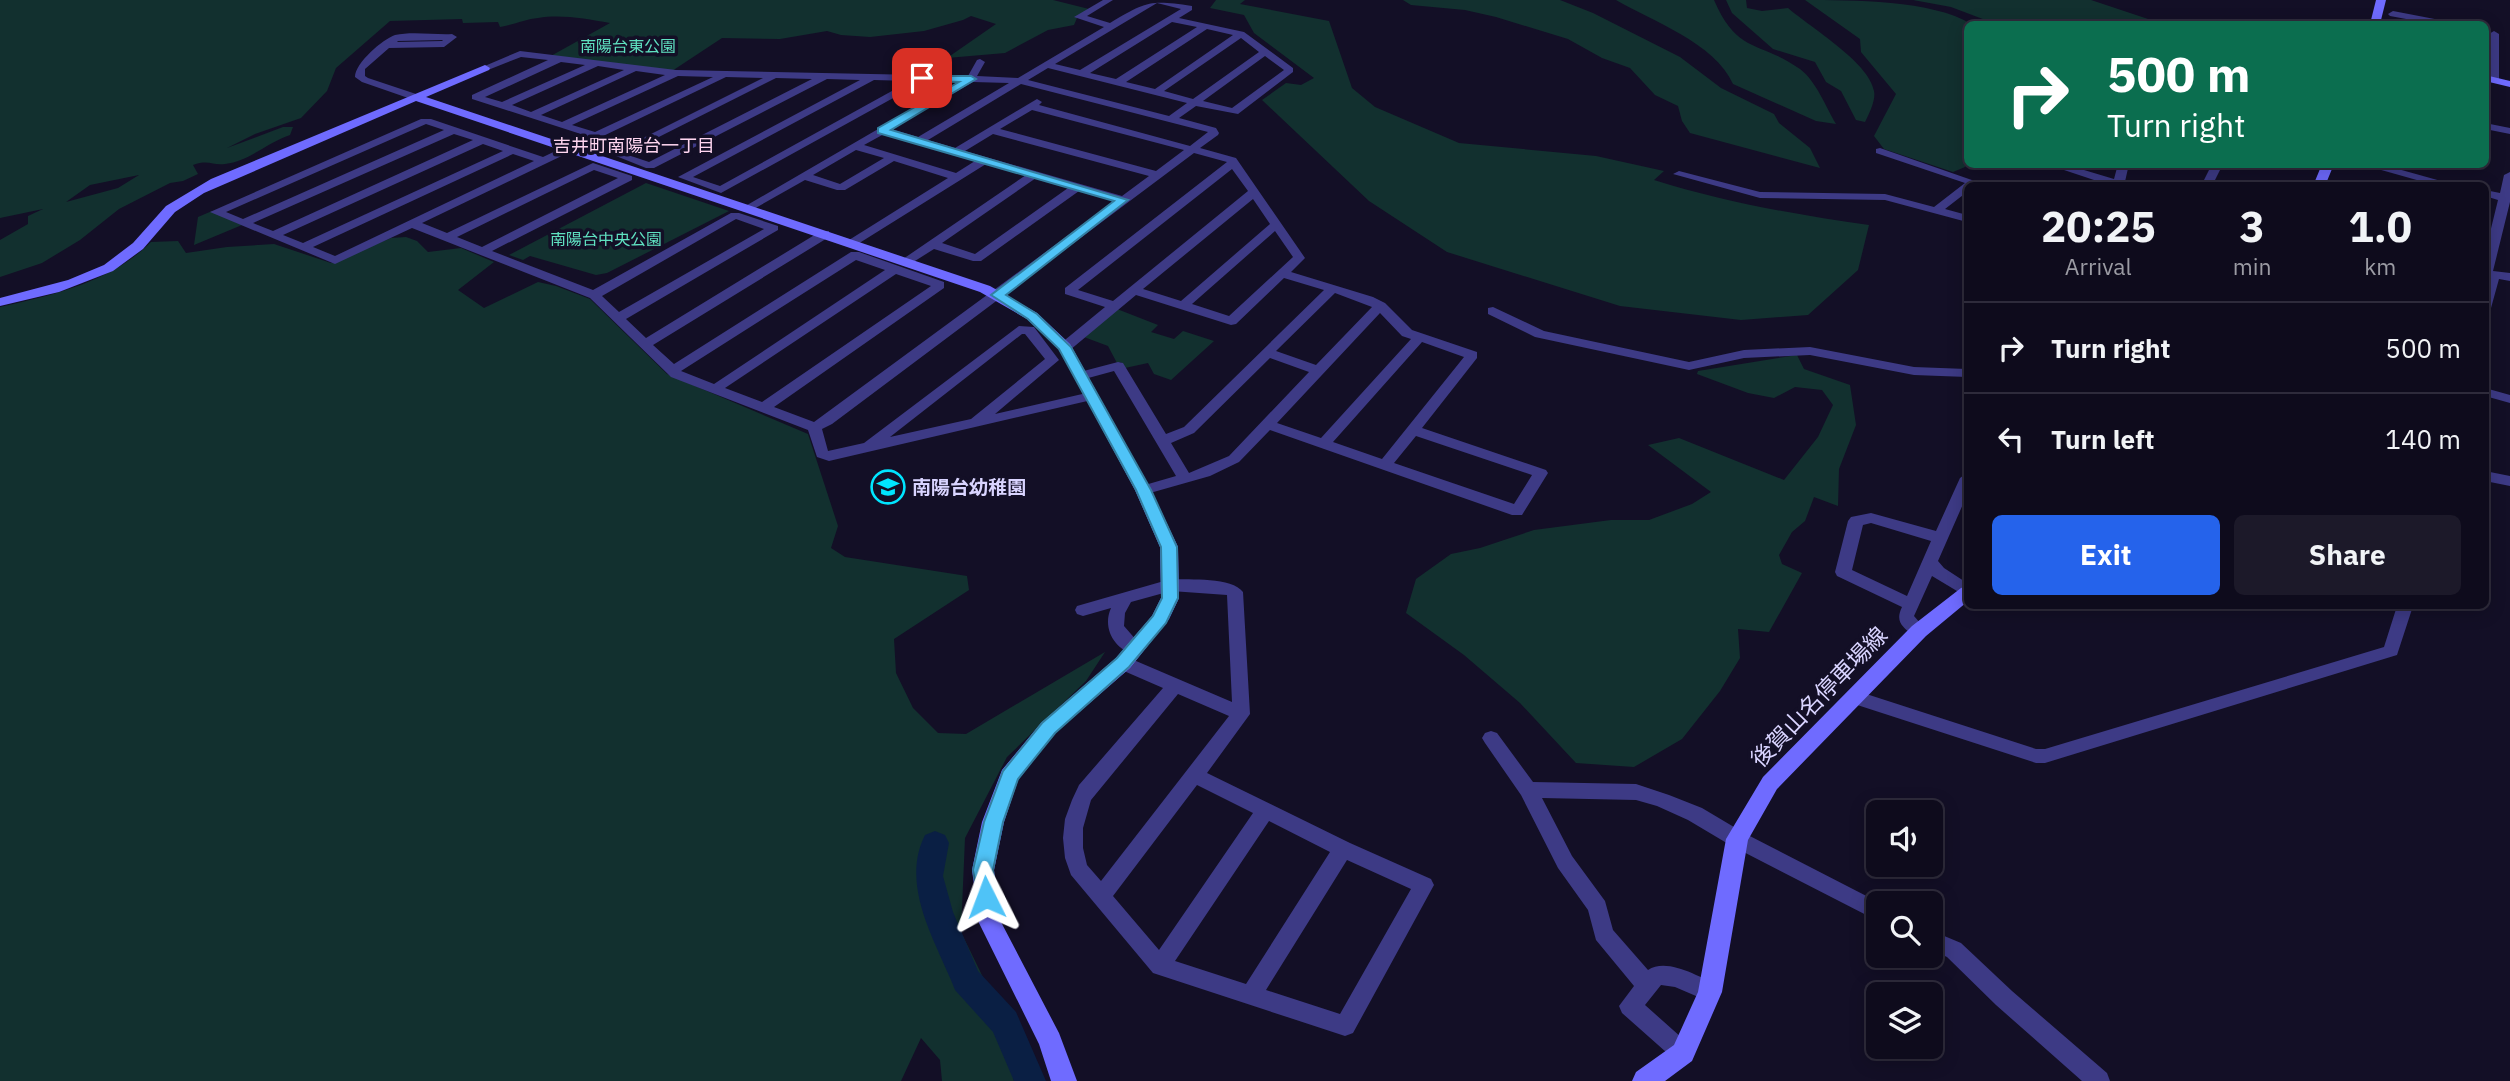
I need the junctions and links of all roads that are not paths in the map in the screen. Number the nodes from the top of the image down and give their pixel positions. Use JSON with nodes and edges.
{"nodes":[{"id":1,"x":1109,"y":0,"type":"edge"},
{"id":2,"x":1156,"y":0,"type":"edge"},
{"id":3,"x":2380,"y":0,"type":"edge"},
{"id":4,"x":2393,"y":14,"type":"dead end"},
{"id":5,"x":1171,"y":19,"type":"junction"},
{"id":6,"x":2376,"y":21,"type":"edge"},
{"id":7,"x":2429,"y":21,"type":"edge"},
{"id":8,"x":1112,"y":26,"type":"junction"},
{"id":9,"x":1206,"y":26,"type":"junction"},
{"id":10,"x":1241,"y":34,"type":"junction"},
{"id":11,"x":2492,"y":37,"type":"edge"},
{"id":12,"x":385,"y":45,"type":"junction"},
{"id":13,"x":1266,"y":51,"type":"junction"},
{"id":14,"x":560,"y":59,"type":"junction"},
{"id":15,"x":980,"y":62,"type":"dead end"},
{"id":16,"x":597,"y":63,"type":"junction"},
{"id":17,"x":1048,"y":65,"type":"junction"},
{"id":18,"x":485,"y":68,"type":"joint"},
{"id":19,"x":635,"y":68,"type":"junction"},
{"id":20,"x":676,"y":73,"type":"junction"},
{"id":21,"x":726,"y":74,"type":"junction"},
{"id":22,"x":1083,"y":74,"type":"junction"},
{"id":23,"x":776,"y":75,"type":"junction"},
{"id":24,"x":825,"y":76,"type":"junction"},
{"id":25,"x":873,"y":77,"type":"junction"},
{"id":26,"x":922,"y":78,"type":"junction"},
{"id":27,"x":971,"y":79,"type":"junction"},
{"id":28,"x":2490,"y":79,"type":"edge"},
{"id":29,"x":1021,"y":80,"type":"junction"},
{"id":30,"x":1119,"y":82,"type":"junction"},
{"id":31,"x":2510,"y":83,"type":"edge"},
{"id":32,"x":1057,"y":89,"type":"junction"},
{"id":33,"x":1157,"y":92,"type":"junction"},
{"id":34,"x":415,"y":97,"type":"junction"},
{"id":35,"x":1195,"y":102,"type":"junction"},
{"id":36,"x":502,"y":106,"type":"junction"},
{"id":37,"x":1030,"y":106,"type":"junction"},
{"id":38,"x":532,"y":115,"type":"junction"},
{"id":39,"x":1171,"y":119,"type":"junction"},
{"id":40,"x":563,"y":125,"type":"junction"},
{"id":41,"x":2489,"y":127,"type":"edge"},
{"id":42,"x":453,"y":130,"type":"junction"},
{"id":43,"x":882,"y":130,"type":"junction"},
{"id":44,"x":992,"y":130,"type":"junction"},
{"id":45,"x":2510,"y":131,"type":"edge"},
{"id":46,"x":596,"y":136,"type":"junction"},
{"id":47,"x":483,"y":140,"type":"junction"},
{"id":48,"x":919,"y":141,"type":"junction"},
{"id":49,"x":855,"y":146,"type":"junction"},
{"id":50,"x":570,"y":149,"type":"junction"},
{"id":51,"x":513,"y":150,"type":"junction"},
{"id":52,"x":1192,"y":150,"type":"junction"},
{"id":53,"x":1880,"y":151,"type":"dead end"},
{"id":54,"x":956,"y":152,"type":"junction"},
{"id":55,"x":892,"y":158,"type":"junction"},
{"id":56,"x":984,"y":160,"type":"junction"},
{"id":57,"x":544,"y":161,"type":"junction"},
{"id":58,"x":1233,"y":163,"type":"junction"},
{"id":59,"x":2064,"y":168,"type":"edge"},
{"id":60,"x":2381,"y":168,"type":"edge"},
{"id":61,"x":2078,"y":172,"type":"junction"},
{"id":62,"x":1679,"y":174,"type":"dead end"},
{"id":63,"x":1034,"y":175,"type":"junction"},
{"id":64,"x":2510,"y":175,"type":"edge"},
{"id":65,"x":804,"y":176,"type":"junction"},
{"id":66,"x":1157,"y":176,"type":"junction"},
{"id":67,"x":957,"y":177,"type":"junction"},
{"id":68,"x":1965,"y":182,"type":"edge"},
{"id":69,"x":2070,"y":182,"type":"edge"},
{"id":70,"x":2110,"y":182,"type":"edge"},
{"id":71,"x":2438,"y":182,"type":"edge"},
{"id":72,"x":1077,"y":187,"type":"junction"},
{"id":73,"x":1255,"y":191,"type":"junction"},
{"id":74,"x":1964,"y":191,"type":"edge"},
{"id":75,"x":2489,"y":194,"type":"edge"},
{"id":76,"x":2507,"y":198,"type":"edge"},
{"id":77,"x":1122,"y":200,"type":"junction"},
{"id":78,"x":748,"y":208,"type":"junction"},
{"id":79,"x":1938,"y":209,"type":"junction"},
{"id":80,"x":1964,"y":218,"type":"edge"},
{"id":81,"x":243,"y":223,"type":"junction"},
{"id":82,"x":413,"y":223,"type":"junction"},
{"id":83,"x":1276,"y":224,"type":"junction"},
{"id":84,"x":825,"y":234,"type":"junction"},
{"id":85,"x":273,"y":235,"type":"junction"},
{"id":86,"x":448,"y":237,"type":"junction"},
{"id":87,"x":853,"y":243,"type":"junction"},
{"id":88,"x":932,"y":244,"type":"junction"},
{"id":89,"x":303,"y":247,"type":"junction"},
{"id":90,"x":484,"y":251,"type":"junction"},
{"id":91,"x":901,"y":265,"type":"junction"},
{"id":92,"x":2489,"y":271,"type":"edge"},
{"id":93,"x":1284,"y":274,"type":"junction"},
{"id":94,"x":2489,"y":275,"type":"edge"},
{"id":95,"x":2510,"y":277,"type":"edge"},
{"id":96,"x":1332,"y":289,"type":"junction"},
{"id":97,"x":1133,"y":290,"type":"junction"},
{"id":98,"x":594,"y":295,"type":"junction"},
{"id":99,"x":998,"y":295,"type":"junction"},
{"id":100,"x":0,"y":302,"type":"edge"},
{"id":101,"x":1114,"y":306,"type":"junction"},
{"id":102,"x":1183,"y":306,"type":"junction"},
{"id":103,"x":1380,"y":306,"type":"junction"},
{"id":104,"x":1493,"y":311,"type":"dead end"},
{"id":105,"x":619,"y":318,"type":"junction"},
{"id":106,"x":1419,"y":338,"type":"junction"},
{"id":107,"x":645,"y":344,"type":"junction"},
{"id":108,"x":1065,"y":347,"type":"junction"},
{"id":109,"x":1268,"y":353,"type":"junction"},
{"id":110,"x":1319,"y":370,"type":"junction"},
{"id":111,"x":672,"y":371,"type":"junction"},
{"id":112,"x":1964,"y":373,"type":"edge"},
{"id":113,"x":1081,"y":376,"type":"junction"},
{"id":114,"x":715,"y":389,"type":"junction"},
{"id":115,"x":2489,"y":393,"type":"edge"},
{"id":116,"x":1091,"y":396,"type":"junction"},
{"id":117,"x":2510,"y":398,"type":"edge"},
{"id":118,"x":763,"y":408,"type":"junction"},
{"id":119,"x":976,"y":422,"type":"junction"},
{"id":120,"x":1269,"y":425,"type":"junction"},
{"id":121,"x":814,"y":427,"type":"junction"},
{"id":122,"x":1414,"y":430,"type":"junction"},
{"id":123,"x":1163,"y":441,"type":"junction"},
{"id":124,"x":1324,"y":444,"type":"junction"},
{"id":125,"x":869,"y":447,"type":"junction"},
{"id":126,"x":1386,"y":464,"type":"junction"},
{"id":127,"x":2489,"y":477,"type":"edge"},
{"id":128,"x":1185,"y":478,"type":"junction"},
{"id":129,"x":2510,"y":481,"type":"edge"},
{"id":130,"x":1964,"y":485,"type":"edge"},
{"id":131,"x":1143,"y":490,"type":"junction"},
{"id":132,"x":1941,"y":538,"type":"junction"},
{"id":133,"x":1930,"y":562,"type":"junction"},
{"id":134,"x":1171,"y":585,"type":"junction"},
{"id":135,"x":1964,"y":589,"type":"edge"},
{"id":136,"x":1964,"y":594,"type":"edge"},
{"id":137,"x":1125,"y":598,"type":"junction"},
{"id":138,"x":1911,"y":606,"type":"junction"},
{"id":139,"x":2404,"y":609,"type":"edge"},
{"id":140,"x":1083,"y":610,"type":"dead end"},
{"id":141,"x":1919,"y":631,"type":"junction"},
{"id":142,"x":1129,"y":656,"type":"junction"},
{"id":143,"x":1175,"y":686,"type":"junction"},
{"id":144,"x":1854,"y":697,"type":"junction"},
{"id":145,"x":1241,"y":714,"type":"junction"},
{"id":146,"x":1491,"y":738,"type":"dead end"},
{"id":147,"x":1196,"y":776,"type":"junction"},
{"id":148,"x":1528,"y":790,"type":"junction"},
{"id":149,"x":1265,"y":812,"type":"junction"},
{"id":150,"x":1737,"y":839,"type":"junction"},
{"id":151,"x":1343,"y":849,"type":"junction"},
{"id":152,"x":1100,"y":898,"type":"junction"},
{"id":153,"x":1866,"y":906,"type":"edge"},
{"id":154,"x":1943,"y":945,"type":"edge"},
{"id":155,"x":1160,"y":966,"type":"junction"},
{"id":156,"x":1647,"y":985,"type":"junction"},
{"id":157,"x":1710,"y":992,"type":"junction"},
{"id":158,"x":1252,"y":994,"type":"junction"},
{"id":159,"x":1683,"y":1053,"type":"junction"},
{"id":160,"x":1064,"y":1081,"type":"edge"},
{"id":161,"x":1645,"y":1081,"type":"edge"},
{"id":162,"x":2099,"y":1081,"type":"edge"}],
"edges":[{"from":1,"to":8,"type":"street"},
{"from":2,"to":5,"type":"street"},
{"from":2,"to":8,"type":"street"},
{"from":3,"to":6,"type":"street"},
{"from":4,"to":7,"type":"street"},
{"from":5,"to":9,"type":"street"},
{"from":5,"to":22,"type":"street"},
{"from":8,"to":17,"type":"street"},
{"from":9,"to":10,"type":"street"},
{"from":9,"to":30,"type":"street"},
{"from":10,"to":13,"type":"street"},
{"from":10,"to":33,"type":"street"},
{"from":11,"to":28,"type":"street"},
{"from":12,"to":12,"type":"street"},
{"from":12,"to":34,"type":"street"},
{"from":13,"to":35,"type":"street"},
{"from":13,"to":35,"type":"street"},
{"from":14,"to":16,"type":"street"},
{"from":14,"to":18,"type":"street"},
{"from":14,"to":36,"type":"street"},
{"from":15,"to":27,"type":"street"},
{"from":16,"to":19,"type":"street"},
{"from":16,"to":36,"type":"street"},
{"from":17,"to":22,"type":"street"},
{"from":17,"to":29,"type":"street"},
{"from":18,"to":34,"type":"street"},
{"from":19,"to":20,"type":"street"},
{"from":19,"to":38,"type":"street"},
{"from":20,"to":21,"type":"street"},
{"from":20,"to":40,"type":"street"},
{"from":21,"to":23,"type":"street"},
{"from":21,"to":46,"type":"street"},
{"from":22,"to":30,"type":"street"},
{"from":23,"to":24,"type":"street"},
{"from":23,"to":24,"type":"street"},
{"from":24,"to":25,"type":"street"},
{"from":25,"to":26,"type":"street"},
{"from":25,"to":26,"type":"street"},
{"from":26,"to":27,"type":"street"},
{"from":27,"to":29,"type":"street"},
{"from":27,"to":43,"type":"street"},
{"from":28,"to":31,"type":"street"},
{"from":29,"to":32,"type":"street"},
{"from":29,"to":48,"type":"street"},
{"from":30,"to":33,"type":"street"},
{"from":32,"to":37,"type":"street"},
{"from":32,"to":39,"type":"street"},
{"from":33,"to":35,"type":"street"},
{"from":34,"to":50,"type":"street"},
{"from":34,"to":100,"type":"street"},
{"from":35,"to":39,"type":"street"},
{"from":36,"to":38,"type":"street"},
{"from":37,"to":44,"type":"street"},
{"from":37,"to":52,"type":"street"},
{"from":38,"to":40,"type":"street"},
{"from":39,"to":52,"type":"street"},
{"from":40,"to":46,"type":"street"},
{"from":41,"to":45,"type":"street"},
{"from":42,"to":47,"type":"street"},
{"from":42,"to":81,"type":"street"},
{"from":42,"to":81,"type":"street"},
{"from":43,"to":48,"type":"street"},
{"from":43,"to":49,"type":"street"},
{"from":44,"to":54,"type":"street"},
{"from":44,"to":66,"type":"street"},
{"from":46,"to":50,"type":"street"},
{"from":47,"to":51,"type":"street"},
{"from":47,"to":85,"type":"street"},
{"from":48,"to":54,"type":"street"},
{"from":49,"to":55,"type":"street"},
{"from":49,"to":65,"type":"street"},
{"from":50,"to":57,"type":"street"},
{"from":50,"to":78,"type":"street"},
{"from":51,"to":57,"type":"street"},
{"from":51,"to":89,"type":"street"},
{"from":52,"to":58,"type":"street"},
{"from":52,"to":66,"type":"street"},
{"from":53,"to":68,"type":"street"},
{"from":54,"to":56,"type":"street"},
{"from":55,"to":65,"type":"street"},
{"from":55,"to":67,"type":"street"},
{"from":56,"to":63,"type":"street"},
{"from":56,"to":67,"type":"street"},
{"from":57,"to":82,"type":"street"},
{"from":58,"to":73,"type":"street"},
{"from":58,"to":101,"type":"street"},
{"from":59,"to":61,"type":"street"},
{"from":60,"to":71,"type":"street"},
{"from":61,"to":69,"type":"street"},
{"from":61,"to":70,"type":"street"},
{"from":62,"to":79,"type":"street"},
{"from":63,"to":72,"type":"street"},
{"from":63,"to":88,"type":"street"},
{"from":64,"to":76,"type":"street"},
{"from":65,"to":78,"type":"street"},
{"from":66,"to":77,"type":"street"},
{"from":67,"to":87,"type":"street"},
{"from":72,"to":77,"type":"street"},
{"from":72,"to":88,"type":"street"},
{"from":73,"to":83,"type":"street"},
{"from":73,"to":97,"type":"street"},
{"from":74,"to":79,"type":"street"},
{"from":75,"to":76,"type":"street"},
{"from":76,"to":92,"type":"street"},
{"from":77,"to":99,"type":"street"},
{"from":78,"to":84,"type":"street"},
{"from":79,"to":80,"type":"street"},
{"from":81,"to":85,"type":"street"},
{"from":82,"to":86,"type":"street"},
{"from":82,"to":89,"type":"street"},
{"from":83,"to":93,"type":"street"},
{"from":83,"to":102,"type":"street"},
{"from":84,"to":87,"type":"street"},
{"from":84,"to":107,"type":"street"},
{"from":85,"to":89,"type":"street"},
{"from":86,"to":90,"type":"street"},
{"from":86,"to":90,"type":"street"},
{"from":87,"to":91,"type":"street"},
{"from":88,"to":91,"type":"street"},
{"from":90,"to":98,"type":"street"},
{"from":91,"to":99,"type":"street"},
{"from":91,"to":111,"type":"street"},
{"from":91,"to":114,"type":"street"},
{"from":91,"to":118,"type":"street"},
{"from":93,"to":96,"type":"street"},
{"from":93,"to":102,"type":"street"},
{"from":94,"to":95,"type":"street"},
{"from":96,"to":103,"type":"street"},
{"from":96,"to":109,"type":"street"},
{"from":97,"to":101,"type":"street"},
{"from":97,"to":102,"type":"street"},
{"from":98,"to":105,"type":"street"},
{"from":98,"to":105,"type":"street"},
{"from":99,"to":108,"type":"street"},
{"from":99,"to":121,"type":"street"},
{"from":101,"to":108,"type":"street"},
{"from":103,"to":106,"type":"street"},
{"from":103,"to":110,"type":"street"},
{"from":104,"to":112,"type":"street"},
{"from":105,"to":107,"type":"street"},
{"from":106,"to":122,"type":"street"},
{"from":106,"to":124,"type":"street"},
{"from":107,"to":111,"type":"street"},
{"from":108,"to":113,"type":"street"},
{"from":109,"to":110,"type":"street"},
{"from":109,"to":123,"type":"street"},
{"from":110,"to":120,"type":"street"},
{"from":111,"to":114,"type":"street"},
{"from":113,"to":116,"type":"street"},
{"from":113,"to":123,"type":"street"},
{"from":114,"to":118,"type":"street"},
{"from":115,"to":117,"type":"street"},
{"from":116,"to":119,"type":"street"},
{"from":116,"to":131,"type":"street"},
{"from":118,"to":121,"type":"street"},
{"from":119,"to":125,"type":"street"},
{"from":119,"to":125,"type":"street"},
{"from":120,"to":124,"type":"street"},
{"from":120,"to":128,"type":"street"},
{"from":121,"to":125,"type":"street"},
{"from":122,"to":126,"type":"street"},
{"from":122,"to":126,"type":"street"},
{"from":123,"to":128,"type":"street"},
{"from":124,"to":126,"type":"street"},
{"from":127,"to":129,"type":"street"},
{"from":128,"to":131,"type":"street"},
{"from":130,"to":132,"type":"street"},
{"from":131,"to":134,"type":"street"},
{"from":132,"to":133,"type":"street"},
{"from":132,"to":138,"type":"street"},
{"from":133,"to":135,"type":"street"},
{"from":133,"to":138,"type":"street"},
{"from":134,"to":137,"type":"street"},
{"from":134,"to":142,"type":"street"},
{"from":134,"to":145,"type":"street"},
{"from":136,"to":141,"type":"street","name":"後賀山名停車場線"},
{"from":137,"to":140,"type":"street"},
{"from":137,"to":142,"type":"street"},
{"from":138,"to":141,"type":"street"},
{"from":139,"to":144,"type":"street"},
{"from":141,"to":144,"type":"street","name":"後賀山名停車場線"},
{"from":142,"to":143,"type":"street"},
{"from":142,"to":160,"type":"street"},
{"from":143,"to":145,"type":"street"},
{"from":143,"to":152,"type":"street"},
{"from":144,"to":150,"type":"street","name":"後賀山名停車場線"},
{"from":145,"to":147,"type":"street"},
{"from":146,"to":148,"type":"street"},
{"from":147,"to":149,"type":"street"},
{"from":147,"to":152,"type":"street"},
{"from":148,"to":150,"type":"street"},
{"from":148,"to":156,"type":"street"},
{"from":149,"to":151,"type":"street"},
{"from":149,"to":155,"type":"street"},
{"from":150,"to":153,"type":"street"},
{"from":150,"to":157,"type":"street","name":"後賀山名停車場線"},
{"from":151,"to":158,"type":"street"},
{"from":151,"to":158,"type":"street"},
{"from":152,"to":155,"type":"street"},
{"from":154,"to":162,"type":"street"},
{"from":155,"to":158,"type":"street"},
{"from":156,"to":157,"type":"street"},
{"from":156,"to":159,"type":"street"},
{"from":157,"to":159,"type":"street","name":"後賀山名停車場線"},
{"from":159,"to":161,"type":"street","name":"後賀山名停車場線"}]}
